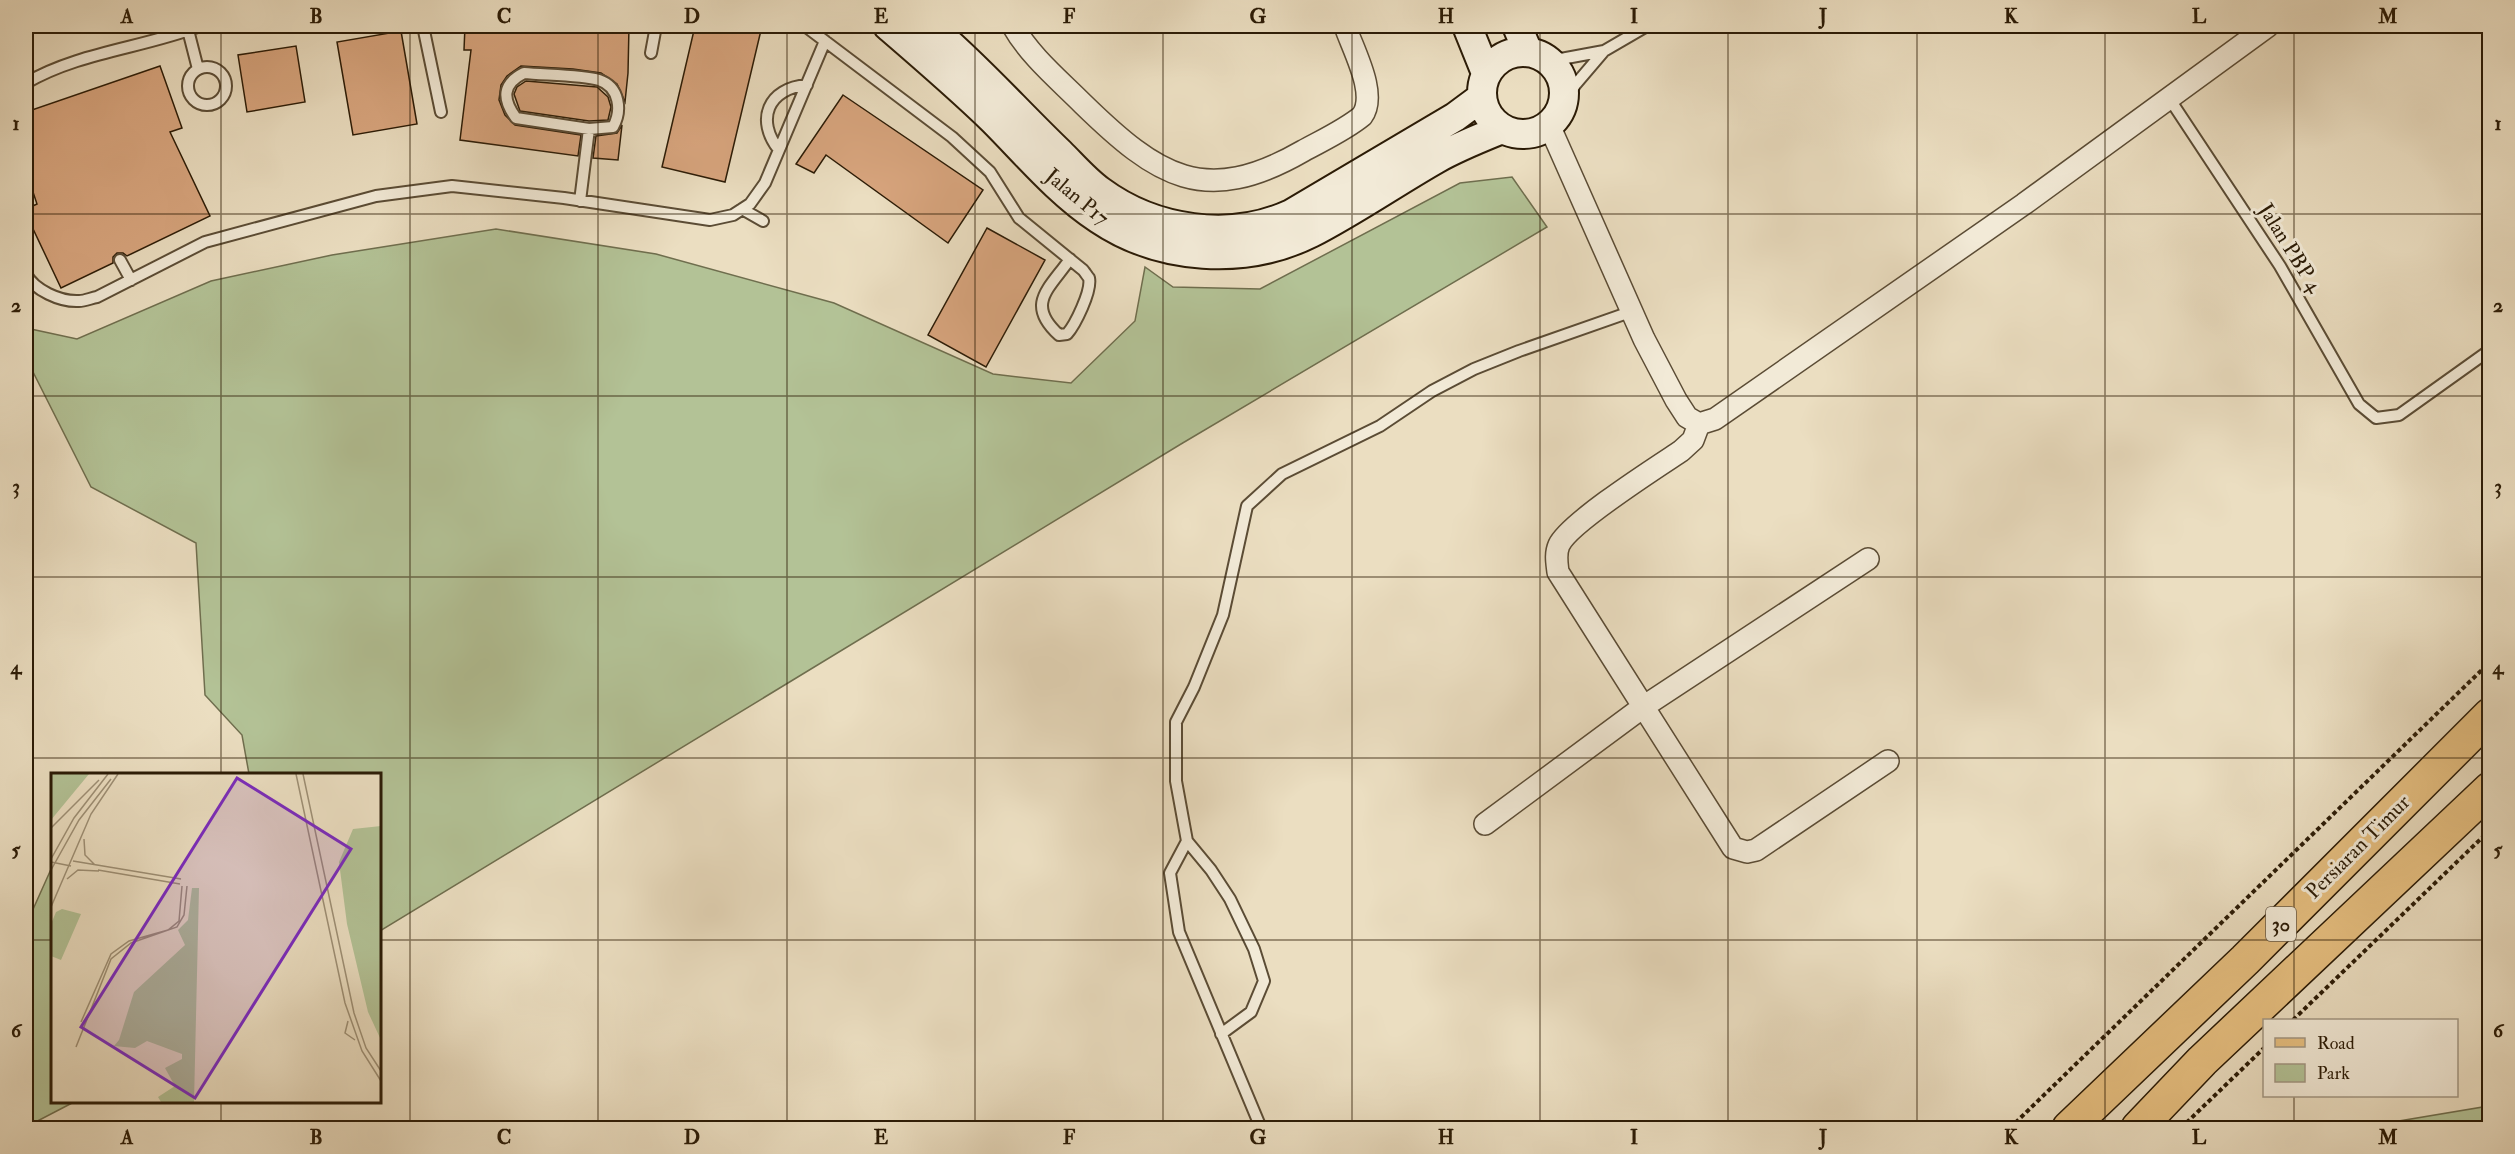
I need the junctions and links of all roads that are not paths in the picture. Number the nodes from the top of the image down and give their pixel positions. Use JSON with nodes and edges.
{"nodes":[{"id":1,"x":200,"y":26,"type":"edge"},
{"id":2,"x":423,"y":26,"type":"edge"},
{"id":3,"x":656,"y":26,"type":"edge"},
{"id":4,"x":805,"y":26,"type":"edge"},
{"id":5,"x":888,"y":26,"type":"edge"},
{"id":6,"x":929,"y":26,"type":"edge"},
{"id":7,"x":1345,"y":26,"type":"edge"},
{"id":8,"x":1467,"y":26,"type":"edge"},
{"id":9,"x":1517,"y":26,"type":"edge"},
{"id":10,"x":1647,"y":26,"type":"edge"},
{"id":11,"x":2268,"y":26,"type":"edge"},
{"id":12,"x":1020,"y":29,"type":"edge"},
{"id":13,"x":188,"y":30,"type":"junction"},
{"id":14,"x":825,"y":41,"type":"junction"},
{"id":15,"x":1604,"y":51,"type":"junction"},
{"id":16,"x":651,"y":53,"type":"dead end"},
{"id":17,"x":1539,"y":56,"type":"junction"},
{"id":18,"x":198,"y":69,"type":"dead end"},
{"id":19,"x":26,"y":82,"type":"edge"},
{"id":20,"x":807,"y":84,"type":"junction"},
{"id":21,"x":1484,"y":85,"type":"junction"},
{"id":22,"x":2169,"y":98,"type":"junction"},
{"id":23,"x":441,"y":112,"type":"dead end"},
{"id":24,"x":1556,"y":115,"type":"junction"},
{"id":25,"x":589,"y":129,"type":"junction"},
{"id":26,"x":1502,"y":129,"type":"junction"},
{"id":27,"x":779,"y":150,"type":"junction"},
{"id":28,"x":580,"y":201,"type":"junction"},
{"id":29,"x":742,"y":209,"type":"junction"},
{"id":30,"x":763,"y":221,"type":"dead end"},
{"id":31,"x":1070,"y":259,"type":"junction"},
{"id":32,"x":120,"y":260,"type":"dead end"},
{"id":33,"x":26,"y":274,"type":"edge"},
{"id":34,"x":131,"y":280,"type":"junction"},
{"id":35,"x":1633,"y":310,"type":"junction"},
{"id":36,"x":2490,"y":350,"type":"edge"},
{"id":37,"x":1699,"y":424,"type":"junction"},
{"id":38,"x":1868,"y":559,"type":"dead end"},
{"id":39,"x":1643,"y":707,"type":"junction"},
{"id":40,"x":2490,"y":715,"type":"edge"},
{"id":41,"x":1888,"y":761,"type":"dead end"},
{"id":42,"x":2490,"y":789,"type":"edge"},
{"id":43,"x":1485,"y":824,"type":"dead end"},
{"id":44,"x":1187,"y":841,"type":"junction"},
{"id":45,"x":1221,"y":1034,"type":"junction"},
{"id":46,"x":1261,"y":1128,"type":"edge"},
{"id":47,"x":2069,"y":1128,"type":"edge"},
{"id":48,"x":2138,"y":1128,"type":"edge"}],
"edges":[{"from":1,"to":13,"type":"lane"},
{"from":2,"to":23,"type":"lane"},
{"from":3,"to":16,"type":"lane"},
{"from":4,"to":14,"type":"lane"},
{"from":5,"to":26,"type":"street","name":"Jalan P17"},
{"from":6,"to":21,"type":"street","name":"Jalan P17"},
{"from":7,"to":12,"type":"street"},
{"from":8,"to":21,"type":"street"},
{"from":9,"to":17,"type":"street"},
{"from":10,"to":15,"type":"lane"},
{"from":11,"to":22,"type":"street"},
{"from":13,"to":18,"type":"lane"},
{"from":13,"to":19,"type":"lane"},
{"from":14,"to":20,"type":"lane"},
{"from":14,"to":31,"type":"lane"},
{"from":15,"to":17,"type":"lane"},
{"from":15,"to":24,"type":"lane"},
{"from":17,"to":21,"type":"street"},
{"from":17,"to":24,"type":"street"},
{"from":20,"to":27,"type":"lane"},
{"from":20,"to":27,"type":"lane"},
{"from":21,"to":26,"type":"street"},
{"from":22,"to":36,"type":"lane","name":"Jalan PBP 4"},
{"from":22,"to":37,"type":"street"},
{"from":24,"to":26,"type":"street"},
{"from":24,"to":35,"type":"street"},
{"from":25,"to":25,"type":"lane"},
{"from":25,"to":28,"type":"lane"},
{"from":27,"to":29,"type":"lane"},
{"from":28,"to":29,"type":"lane"},
{"from":28,"to":34,"type":"lane"},
{"from":29,"to":30,"type":"lane"},
{"from":31,"to":31,"type":"lane"},
{"from":32,"to":34,"type":"lane"},
{"from":33,"to":34,"type":"lane"},
{"from":35,"to":37,"type":"street"},
{"from":35,"to":44,"type":"lane"},
{"from":37,"to":39,"type":"street"},
{"from":38,"to":39,"type":"street"},
{"from":39,"to":41,"type":"street"},
{"from":39,"to":43,"type":"street"},
{"from":40,"to":47,"type":"main road","name":"Persiaran Timur","number":"30"},
{"from":42,"to":48,"type":"main road","number":"30"},
{"from":44,"to":45,"type":"lane"},
{"from":44,"to":45,"type":"lane"},
{"from":45,"to":46,"type":"lane"}]}
